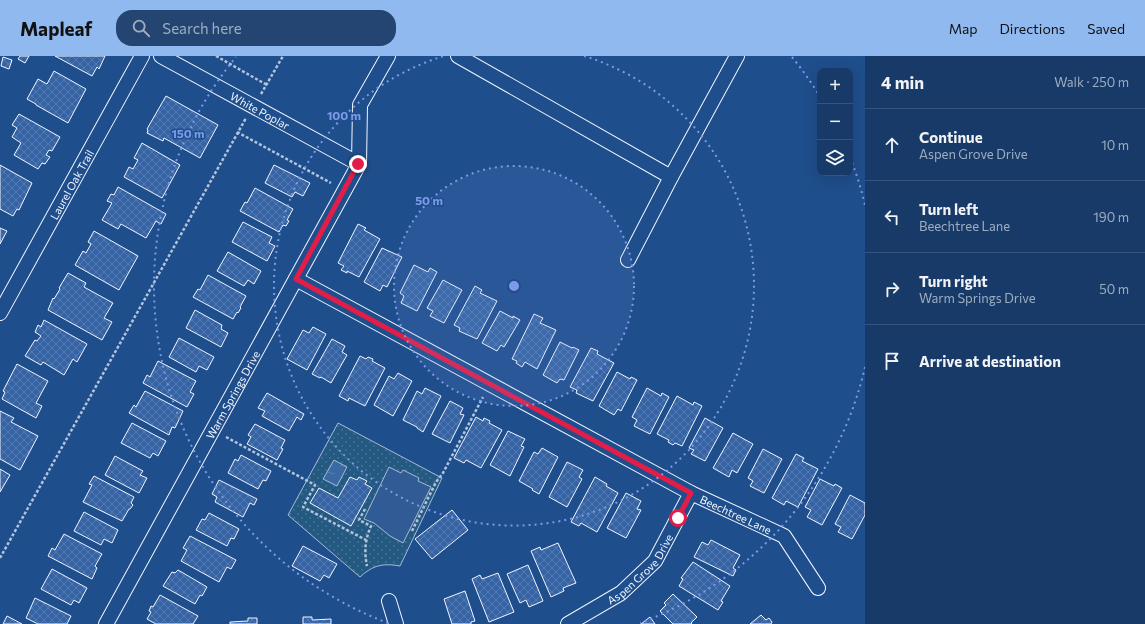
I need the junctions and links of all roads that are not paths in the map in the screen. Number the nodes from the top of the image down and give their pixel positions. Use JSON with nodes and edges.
{"nodes":[{"id":1,"x":142,"y":56,"type":"edge"},
{"id":2,"x":161,"y":56,"type":"edge"},
{"id":3,"x":388,"y":56,"type":"edge"},
{"id":4,"x":458,"y":56,"type":"edge"},
{"id":5,"x":737,"y":56,"type":"edge"},
{"id":6,"x":358,"y":164,"type":"junction"},
{"id":7,"x":671,"y":177,"type":"junction"},
{"id":8,"x":628,"y":260,"type":"dead end"},
{"id":9,"x":296,"y":279,"type":"junction"},
{"id":10,"x":0,"y":313,"type":"edge"},
{"id":11,"x":691,"y":493,"type":"junction"},
{"id":12,"x":818,"y":588,"type":"dead end"},
{"id":13,"x":389,"y":601,"type":"dead end"},
{"id":14,"x":106,"y":624,"type":"edge"},
{"id":15,"x":396,"y":624,"type":"edge"},
{"id":16,"x":568,"y":624,"type":"edge"}],
"edges":[{"from":1,"to":10,"type":"street","name":"Laurel Oak Trail"},
{"from":2,"to":6,"type":"street","name":"White Poplar"},
{"from":3,"to":6,"type":"street"},
{"from":4,"to":7,"type":"street"},
{"from":5,"to":7,"type":"street"},
{"from":6,"to":9,"type":"street","name":"Warm Springs Drive"},
{"from":7,"to":8,"type":"street"},
{"from":9,"to":11,"type":"street","name":"Beechtree Lane"},
{"from":9,"to":14,"type":"street","name":"Warm Springs Drive"},
{"from":11,"to":12,"type":"street","name":"Beechtree Lane"},
{"from":11,"to":16,"type":"street","name":"Aspen Grove Drive"},
{"from":13,"to":15,"type":"street"}]}
